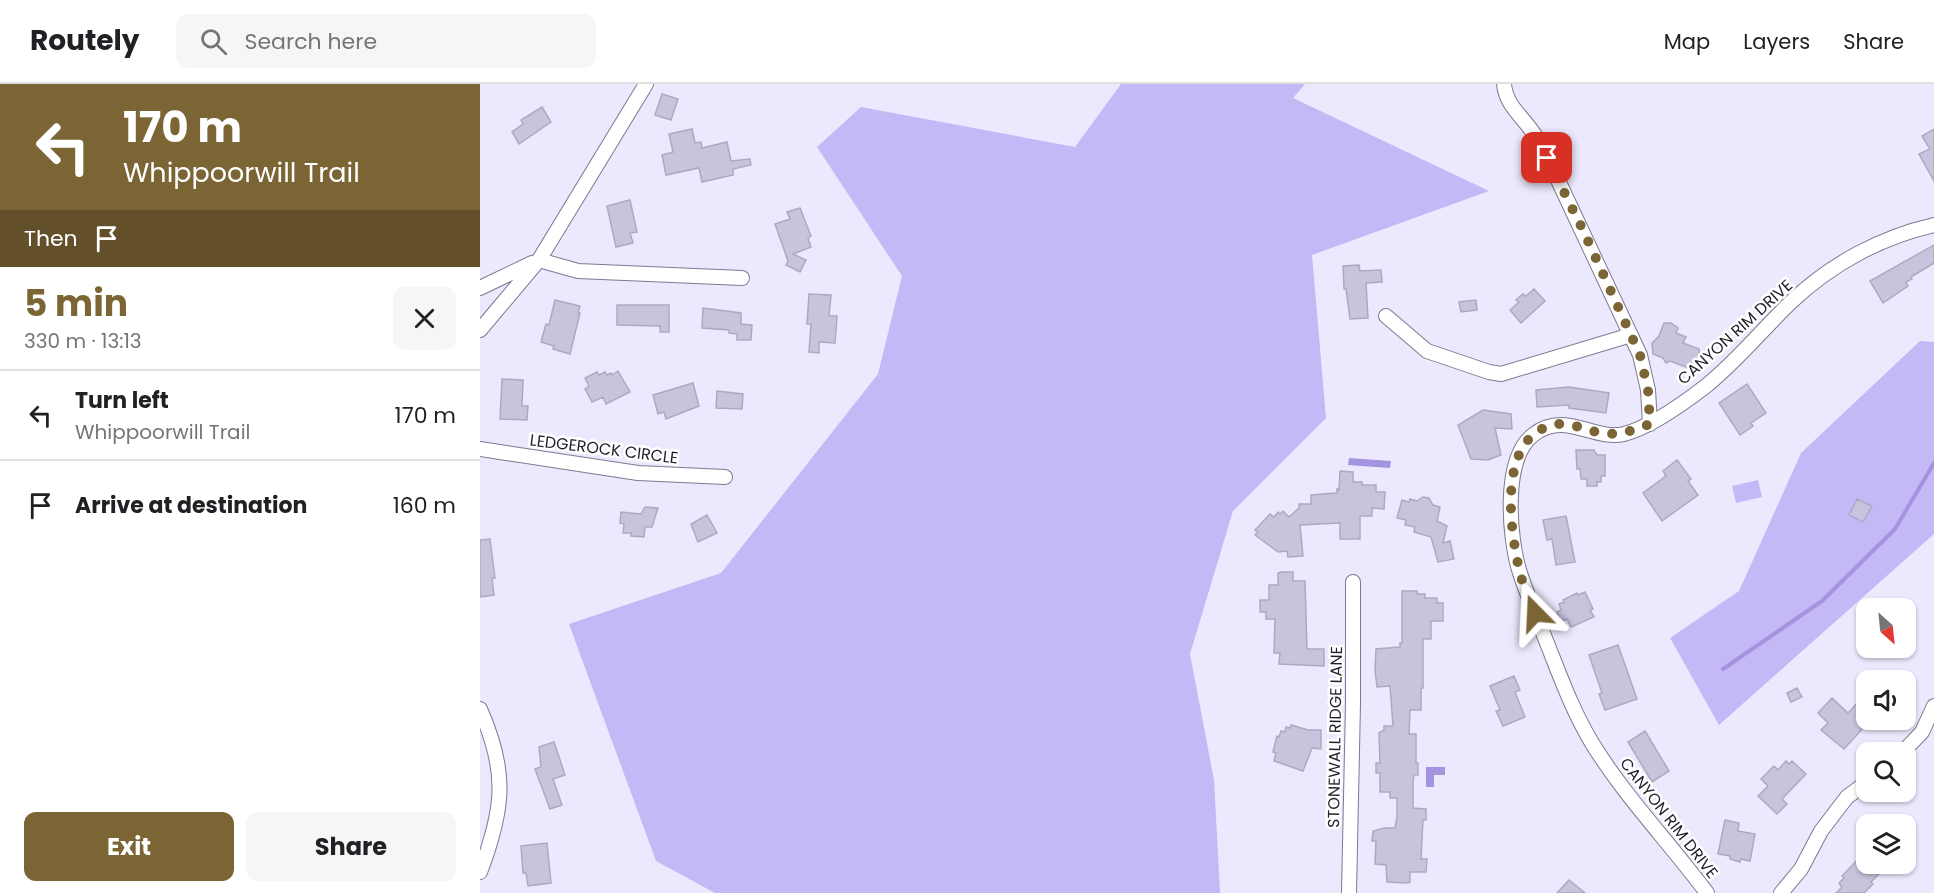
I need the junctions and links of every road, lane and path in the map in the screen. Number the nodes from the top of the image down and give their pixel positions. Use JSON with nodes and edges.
{"nodes":[{"id":1,"x":646,"y":84,"type":"edge"},
{"id":2,"x":1504,"y":84,"type":"edge"},
{"id":3,"x":1934,"y":225,"type":"edge"},
{"id":4,"x":539,"y":260,"type":"junction"},
{"id":5,"x":742,"y":278,"type":"dead end"},
{"id":6,"x":480,"y":288,"type":"edge"},
{"id":7,"x":1386,"y":316,"type":"dead end"},
{"id":8,"x":480,"y":330,"type":"edge"},
{"id":9,"x":1631,"y":335,"type":"junction"},
{"id":10,"x":1650,"y":424,"type":"junction"},
{"id":11,"x":480,"y":449,"type":"edge"},
{"id":12,"x":725,"y":477,"type":"dead end"},
{"id":13,"x":1353,"y":582,"type":"dead end"},
{"id":14,"x":1934,"y":706,"type":"edge"},
{"id":15,"x":480,"y":709,"type":"edge"},
{"id":16,"x":1912,"y":742,"type":"edge"},
{"id":17,"x":1856,"y":790,"type":"edge"},
{"id":18,"x":480,"y":872,"type":"edge"},
{"id":19,"x":1348,"y":893,"type":"edge"},
{"id":20,"x":1707,"y":893,"type":"edge"},
{"id":21,"x":1781,"y":893,"type":"edge"}],
"edges":[{"from":1,"to":4,"type":"street"},
{"from":2,"to":9,"type":"street"},
{"from":3,"to":10,"type":"street","name":"CANYON RIM DRIVE"},
{"from":4,"to":5,"type":"street"},
{"from":4,"to":6,"type":"street"},
{"from":4,"to":8,"type":"street"},
{"from":7,"to":9,"type":"street"},
{"from":9,"to":10,"type":"street"},
{"from":10,"to":20,"type":"street","name":"CANYON RIM DRIVE"},
{"from":11,"to":12,"type":"street","name":"LEDGEROCK CIRCLE"},
{"from":13,"to":19,"type":"street","name":"STONEWALL RIDGE LANE"},
{"from":14,"to":16,"type":"street"},
{"from":15,"to":18,"type":"street"},
{"from":17,"to":21,"type":"street"}]}
